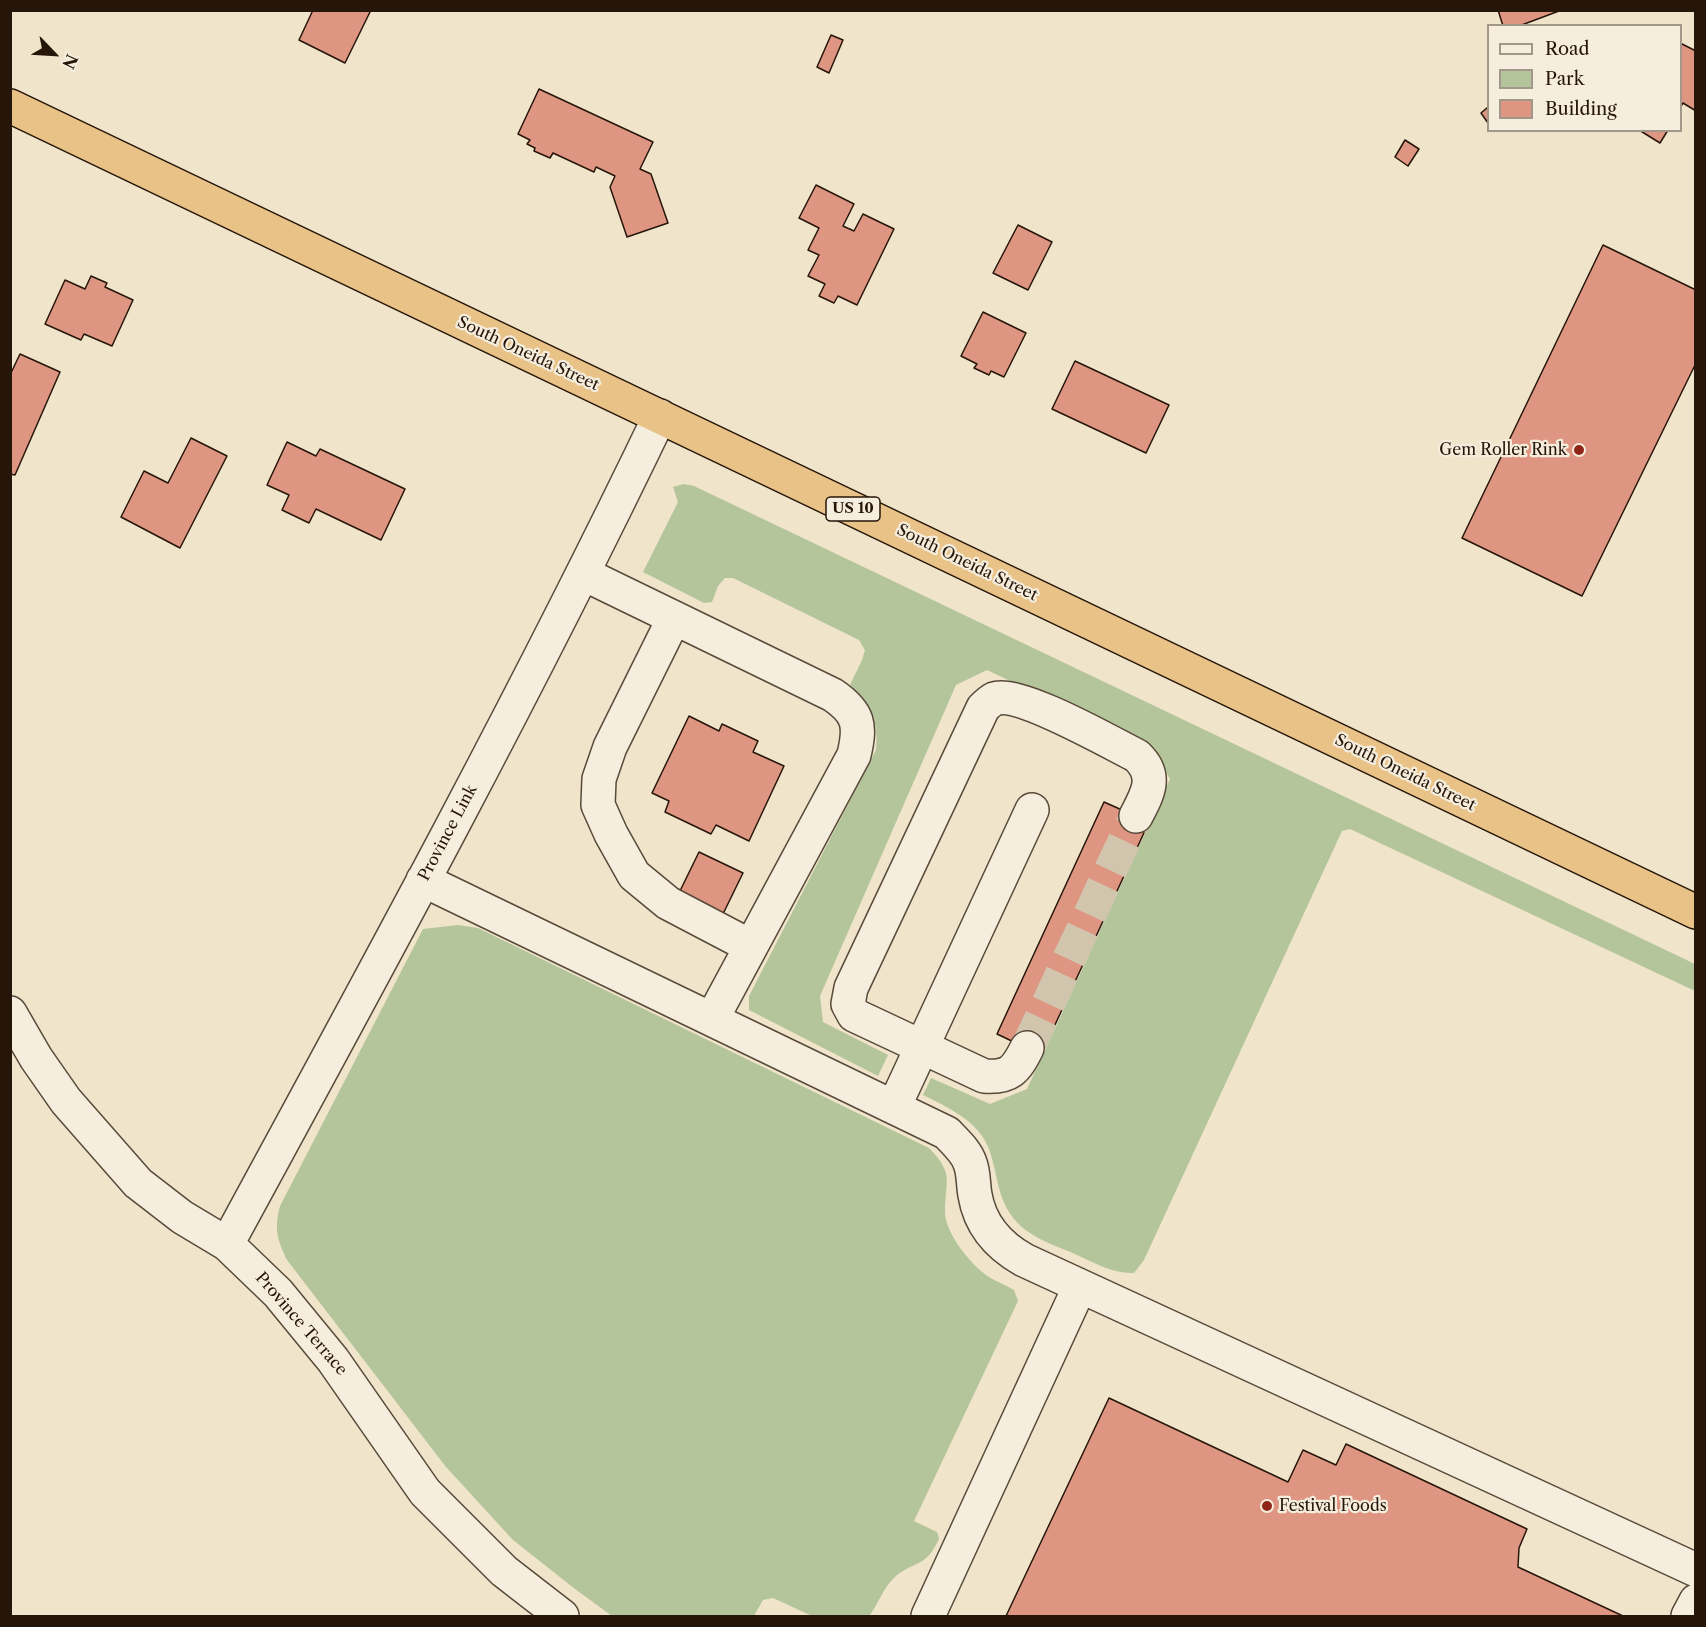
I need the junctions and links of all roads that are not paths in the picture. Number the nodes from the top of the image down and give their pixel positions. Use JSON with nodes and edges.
{"nodes":[{"id":1,"x":10,"y":106,"type":"edge"},
{"id":2,"x":660,"y":416,"type":"junction"},
{"id":3,"x":584,"y":574,"type":"junction"},
{"id":4,"x":674,"y":618,"type":"junction"},
{"id":5,"x":1032,"y":810,"type":"dead end"},
{"id":6,"x":1136,"y":816,"type":"tunnel mouth"},
{"id":7,"x":423,"y":880,"type":"junction"},
{"id":8,"x":1695,"y":912,"type":"edge"},
{"id":9,"x":750,"y":946,"type":"junction"},
{"id":10,"x":10,"y":1013,"type":"edge"},
{"id":11,"x":712,"y":1019,"type":"junction"},
{"id":12,"x":922,"y":1047,"type":"junction"},
{"id":13,"x":1027,"y":1048,"type":"tunnel mouth"},
{"id":14,"x":894,"y":1107,"type":"junction"},
{"id":15,"x":227,"y":1244,"type":"junction"},
{"id":16,"x":1080,"y":1286,"type":"junction"},
{"id":17,"x":1695,"y":1570,"type":"edge"},
{"id":18,"x":1695,"y":1601,"type":"edge"},
{"id":19,"x":562,"y":1617,"type":"edge"},
{"id":20,"x":928,"y":1617,"type":"edge"},
{"id":21,"x":1688,"y":1617,"type":"edge"}],
"edges":[{"from":1,"to":2,"type":"highway","name":"South Oneida Street","number":"US 10"},
{"from":2,"to":3,"type":"street","name":"Province Link"},
{"from":2,"to":8,"type":"highway","name":"South Oneida Street","number":"US 10"},
{"from":3,"to":4,"type":"street"},
{"from":3,"to":7,"type":"street","name":"Province Link"},
{"from":4,"to":9,"type":"street"},
{"from":4,"to":9,"type":"street"},
{"from":5,"to":12,"type":"street"},
{"from":6,"to":12,"type":"street"},
{"from":7,"to":11,"type":"street"},
{"from":7,"to":15,"type":"street","name":"Province Link"},
{"from":9,"to":11,"type":"street"},
{"from":10,"to":15,"type":"street","name":"Province Terrace"},
{"from":11,"to":14,"type":"street"},
{"from":12,"to":13,"type":"street"},
{"from":12,"to":14,"type":"street"},
{"from":14,"to":16,"type":"street"},
{"from":15,"to":19,"type":"street","name":"Province Terrace"},
{"from":16,"to":17,"type":"street"},
{"from":16,"to":20,"type":"street"},
{"from":18,"to":21,"type":"street"}]}
